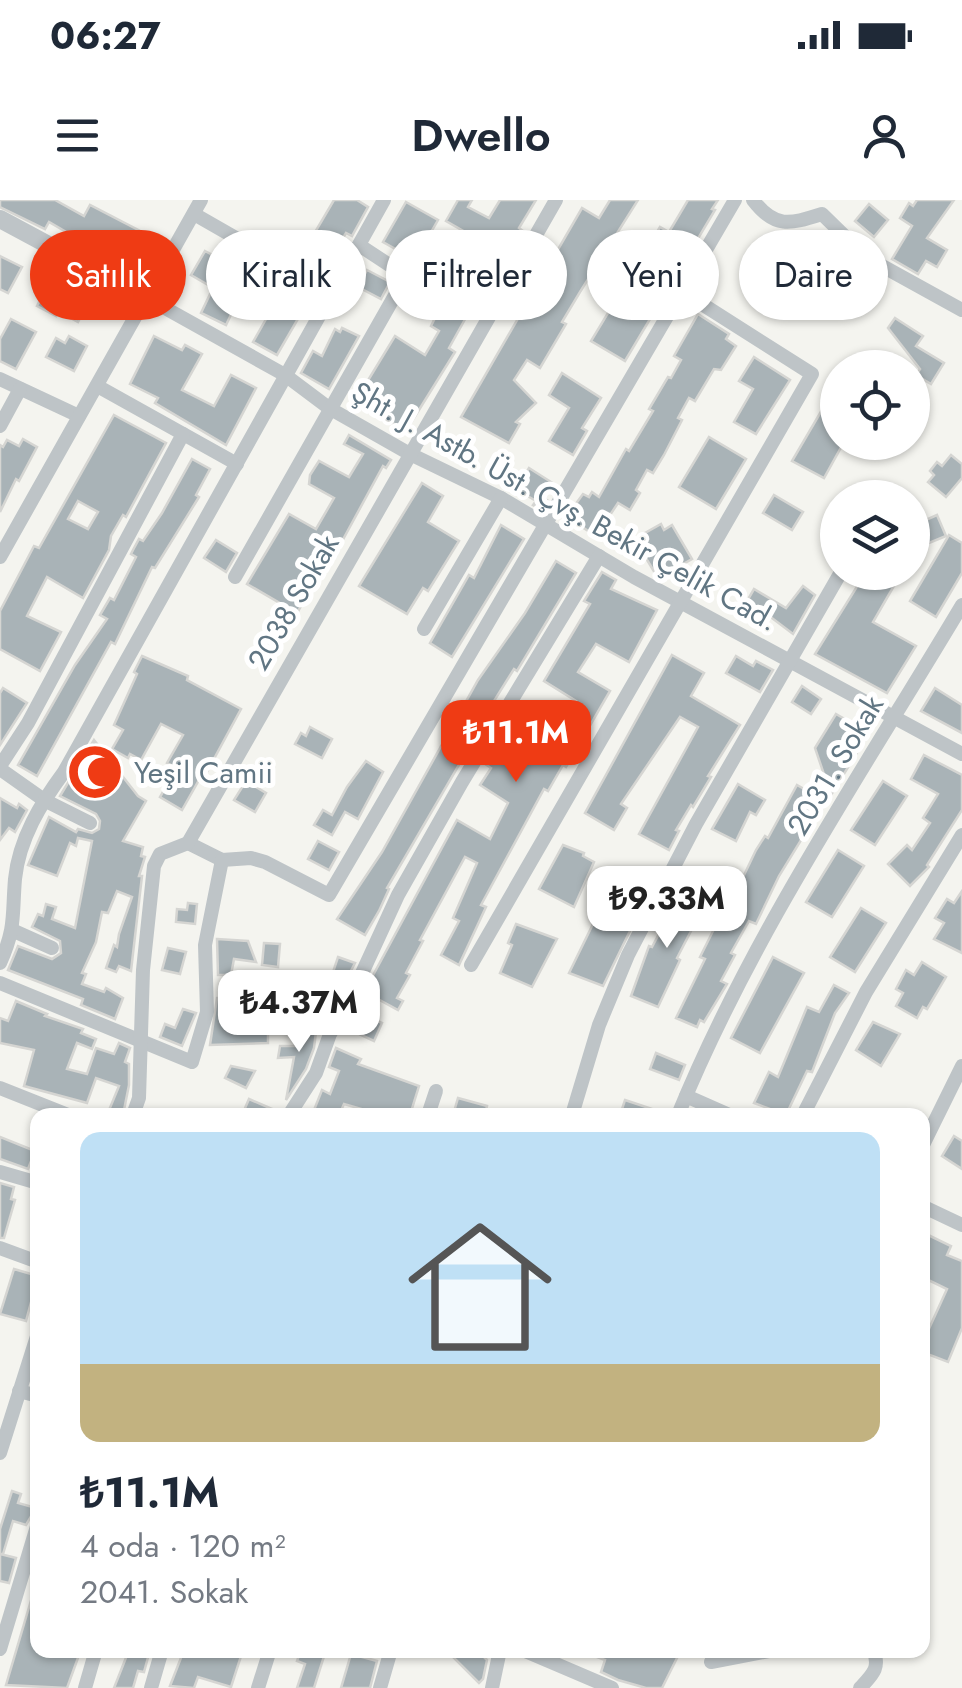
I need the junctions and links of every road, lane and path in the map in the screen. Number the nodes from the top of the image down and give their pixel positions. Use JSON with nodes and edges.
{"nodes":[{"id":1,"x":202,"y":200,"type":"edge"},
{"id":2,"x":384,"y":200,"type":"edge"},
{"id":3,"x":556,"y":200,"type":"edge"},
{"id":4,"x":735,"y":200,"type":"edge"},
{"id":5,"x":753,"y":200,"type":"edge"},
{"id":6,"x":194,"y":214,"type":"junction"},
{"id":7,"x":0,"y":219,"type":"edge"},
{"id":8,"x":185,"y":230,"type":"edge"},
{"id":9,"x":222,"y":230,"type":"edge"},
{"id":10,"x":718,"y":230,"type":"edge"},
{"id":11,"x":366,"y":231,"type":"edge"},
{"id":12,"x":30,"y":235,"type":"edge"},
{"id":13,"x":366,"y":250,"type":"edge"},
{"id":14,"x":962,"y":310,"type":"edge"},
{"id":15,"x":719,"y":315,"type":"edge"},
{"id":16,"x":135,"y":320,"type":"edge"},
{"id":17,"x":186,"y":320,"type":"edge"},
{"id":18,"x":317,"y":320,"type":"edge"},
{"id":19,"x":666,"y":320,"type":"edge"},
{"id":20,"x":285,"y":375,"type":"junction"},
{"id":21,"x":0,"y":379,"type":"edge"},
{"id":22,"x":99,"y":387,"type":"junction"},
{"id":23,"x":20,"y":389,"type":"junction"},
{"id":24,"x":329,"y":408,"type":"junction"},
{"id":25,"x":79,"y":416,"type":"junction"},
{"id":26,"x":0,"y":426,"type":"edge"},
{"id":27,"x":183,"y":434,"type":"junction"},
{"id":28,"x":410,"y":454,"type":"junction"},
{"id":29,"x":236,"y":464,"type":"junction"},
{"id":30,"x":501,"y":498,"type":"junction"},
{"id":31,"x":544,"y":524,"type":"junction"},
{"id":32,"x":599,"y":556,"type":"junction"},
{"id":33,"x":0,"y":557,"type":"edge"},
{"id":34,"x":235,"y":577,"type":"dead end"},
{"id":35,"x":831,"y":590,"type":"edge"},
{"id":36,"x":682,"y":602,"type":"junction"},
{"id":37,"x":962,"y":605,"type":"edge"},
{"id":38,"x":424,"y":629,"type":"dead end"},
{"id":39,"x":790,"y":660,"type":"junction"},
{"id":40,"x":895,"y":717,"type":"junction"},
{"id":41,"x":962,"y":754,"type":"edge"},
{"id":42,"x":0,"y":768,"type":"edge"},
{"id":43,"x":44,"y":800,"type":"junction"},
{"id":44,"x":90,"y":823,"type":"dead end"},
{"id":45,"x":962,"y":835,"type":"edge"},
{"id":46,"x":188,"y":843,"type":"junction"},
{"id":47,"x":222,"y":860,"type":"junction"},
{"id":48,"x":8,"y":936,"type":"edge"},
{"id":49,"x":52,"y":948,"type":"dead end"},
{"id":50,"x":0,"y":963,"type":"edge"},
{"id":51,"x":472,"y":965,"type":"dead end"},
{"id":52,"x":0,"y":983,"type":"edge"},
{"id":53,"x":141,"y":1040,"type":"junction"},
{"id":54,"x":962,"y":1066,"type":"edge"},
{"id":55,"x":0,"y":1088,"type":"edge"},
{"id":56,"x":436,"y":1091,"type":"dead end"},
{"id":57,"x":686,"y":1096,"type":"junction"},
{"id":58,"x":50,"y":1108,"type":"edge"},
{"id":59,"x":136,"y":1108,"type":"edge"},
{"id":60,"x":293,"y":1108,"type":"edge"},
{"id":61,"x":430,"y":1108,"type":"edge"},
{"id":62,"x":574,"y":1108,"type":"edge"},
{"id":63,"x":681,"y":1108,"type":"edge"},
{"id":64,"x":714,"y":1108,"type":"edge"},
{"id":65,"x":807,"y":1108,"type":"edge"},
{"id":66,"x":930,"y":1131,"type":"edge"},
{"id":67,"x":0,"y":1172,"type":"edge"},
{"id":68,"x":30,"y":1181,"type":"edge"},
{"id":69,"x":930,"y":1210,"type":"edge"},
{"id":70,"x":962,"y":1226,"type":"edge"},
{"id":71,"x":0,"y":1248,"type":"edge"},
{"id":72,"x":30,"y":1259,"type":"edge"},
{"id":73,"x":30,"y":1357,"type":"edge"},
{"id":74,"x":19,"y":1391,"type":"junction"},
{"id":75,"x":30,"y":1394,"type":"edge"},
{"id":76,"x":0,"y":1452,"type":"edge"},
{"id":77,"x":30,"y":1549,"type":"edge"},
{"id":78,"x":0,"y":1650,"type":"edge"},
{"id":79,"x":94,"y":1658,"type":"edge"},
{"id":80,"x":160,"y":1658,"type":"edge"},
{"id":81,"x":267,"y":1658,"type":"edge"},
{"id":82,"x":389,"y":1658,"type":"edge"},
{"id":83,"x":498,"y":1658,"type":"edge"},
{"id":84,"x":542,"y":1658,"type":"edge"},
{"id":85,"x":732,"y":1658,"type":"edge"},
{"id":86,"x":877,"y":1658,"type":"edge"},
{"id":87,"x":711,"y":1662,"type":"dead end"},
{"id":88,"x":85,"y":1688,"type":"edge"},
{"id":89,"x":151,"y":1688,"type":"edge"},
{"id":90,"x":258,"y":1688,"type":"edge"},
{"id":91,"x":380,"y":1688,"type":"edge"},
{"id":92,"x":492,"y":1688,"type":"edge"},
{"id":93,"x":612,"y":1688,"type":"edge"},
{"id":94,"x":860,"y":1688,"type":"edge"}],
"edges":[{"from":1,"to":6,"type":"street"},
{"from":2,"to":11,"type":"street"},
{"from":3,"to":28,"type":"street","name":"2038 Sokak"},
{"from":4,"to":10,"type":"street"},
{"from":5,"to":14,"type":"street"},
{"from":6,"to":8,"type":"street"},
{"from":6,"to":9,"type":"street"},
{"from":7,"to":12,"type":"street"},
{"from":13,"to":24,"type":"street"},
{"from":15,"to":36,"type":"street"},
{"from":16,"to":22,"type":"street"},
{"from":17,"to":20,"type":"street","name":"Şht. J. Astb. Üst. Çvş. Bekir Çelik Cad."},
{"from":18,"to":20,"type":"street"},
{"from":19,"to":31,"type":"street"},
{"from":20,"to":24,"type":"street","name":"Şht. J. Astb. Üst. Çvş. Bekir Çelik Cad."},
{"from":20,"to":29,"type":"street"},
{"from":21,"to":23,"type":"street"},
{"from":22,"to":25,"type":"street"},
{"from":22,"to":27,"type":"street"},
{"from":23,"to":25,"type":"street"},
{"from":23,"to":26,"type":"street"},
{"from":24,"to":28,"type":"street","name":"Şht. J. Astb. Üst. Çvş. Bekir Çelik Cad."},
{"from":24,"to":34,"type":"street"},
{"from":25,"to":33,"type":"street"},
{"from":27,"to":29,"type":"street"},
{"from":27,"to":42,"type":"street"},
{"from":28,"to":30,"type":"street","name":"Şht. J. Astb. Üst. Çvş. Bekir Çelik Cad."},
{"from":28,"to":46,"type":"street","name":"2038 Sokak"},
{"from":29,"to":43,"type":"street"},
{"from":30,"to":31,"type":"street","name":"Şht. J. Astb. Üst. Çvş. Bekir Çelik Cad."},
{"from":30,"to":38,"type":"street"},
{"from":31,"to":32,"type":"street","name":"Şht. J. Astb. Üst. Çvş. Bekir Çelik Cad."},
{"from":31,"to":47,"type":"street"},
{"from":32,"to":36,"type":"street","name":"Şht. J. Astb. Üst. Çvş. Bekir Çelik Cad."},
{"from":32,"to":60,"type":"street"},
{"from":35,"to":39,"type":"street"},
{"from":36,"to":39,"type":"street","name":"Şht. J. Astb. Üst. Çvş. Bekir Çelik Cad."},
{"from":36,"to":51,"type":"street"},
{"from":37,"to":40,"type":"street","name":"2031. Sokak"},
{"from":39,"to":40,"type":"street","name":"Şht. J. Astb. Üst. Çvş. Bekir Çelik Cad."},
{"from":39,"to":62,"type":"street"},
{"from":40,"to":41,"type":"street","name":"Şht. J. Astb. Üst. Çvş. Bekir Çelik Cad."},
{"from":40,"to":57,"type":"street","name":"2031. Sokak"},
{"from":42,"to":43,"type":"street"},
{"from":43,"to":44,"type":"street"},
{"from":43,"to":48,"type":"street"},
{"from":45,"to":65,"type":"street"},
{"from":46,"to":47,"type":"street"},
{"from":46,"to":53,"type":"street","name":"2038 Sokak"},
{"from":47,"to":53,"type":"street"},
{"from":48,"to":49,"type":"street"},
{"from":48,"to":50,"type":"street"},
{"from":52,"to":53,"type":"street"},
{"from":53,"to":59,"type":"street"},
{"from":54,"to":66,"type":"street"},
{"from":55,"to":58,"type":"street"},
{"from":56,"to":61,"type":"street"},
{"from":57,"to":63,"type":"street","name":"2031. Sokak"},
{"from":57,"to":64,"type":"street"},
{"from":67,"to":68,"type":"street"},
{"from":69,"to":70,"type":"street"},
{"from":71,"to":72,"type":"street"},
{"from":73,"to":74,"type":"street"},
{"from":74,"to":75,"type":"street"},
{"from":74,"to":76,"type":"street"},
{"from":77,"to":78,"type":"street"},
{"from":79,"to":88,"type":"street"},
{"from":80,"to":89,"type":"street"},
{"from":81,"to":90,"type":"street"},
{"from":82,"to":91,"type":"street"},
{"from":83,"to":92,"type":"street"},
{"from":84,"to":93,"type":"street"},
{"from":85,"to":87,"type":"street"},
{"from":86,"to":94,"type":"street"}]}
